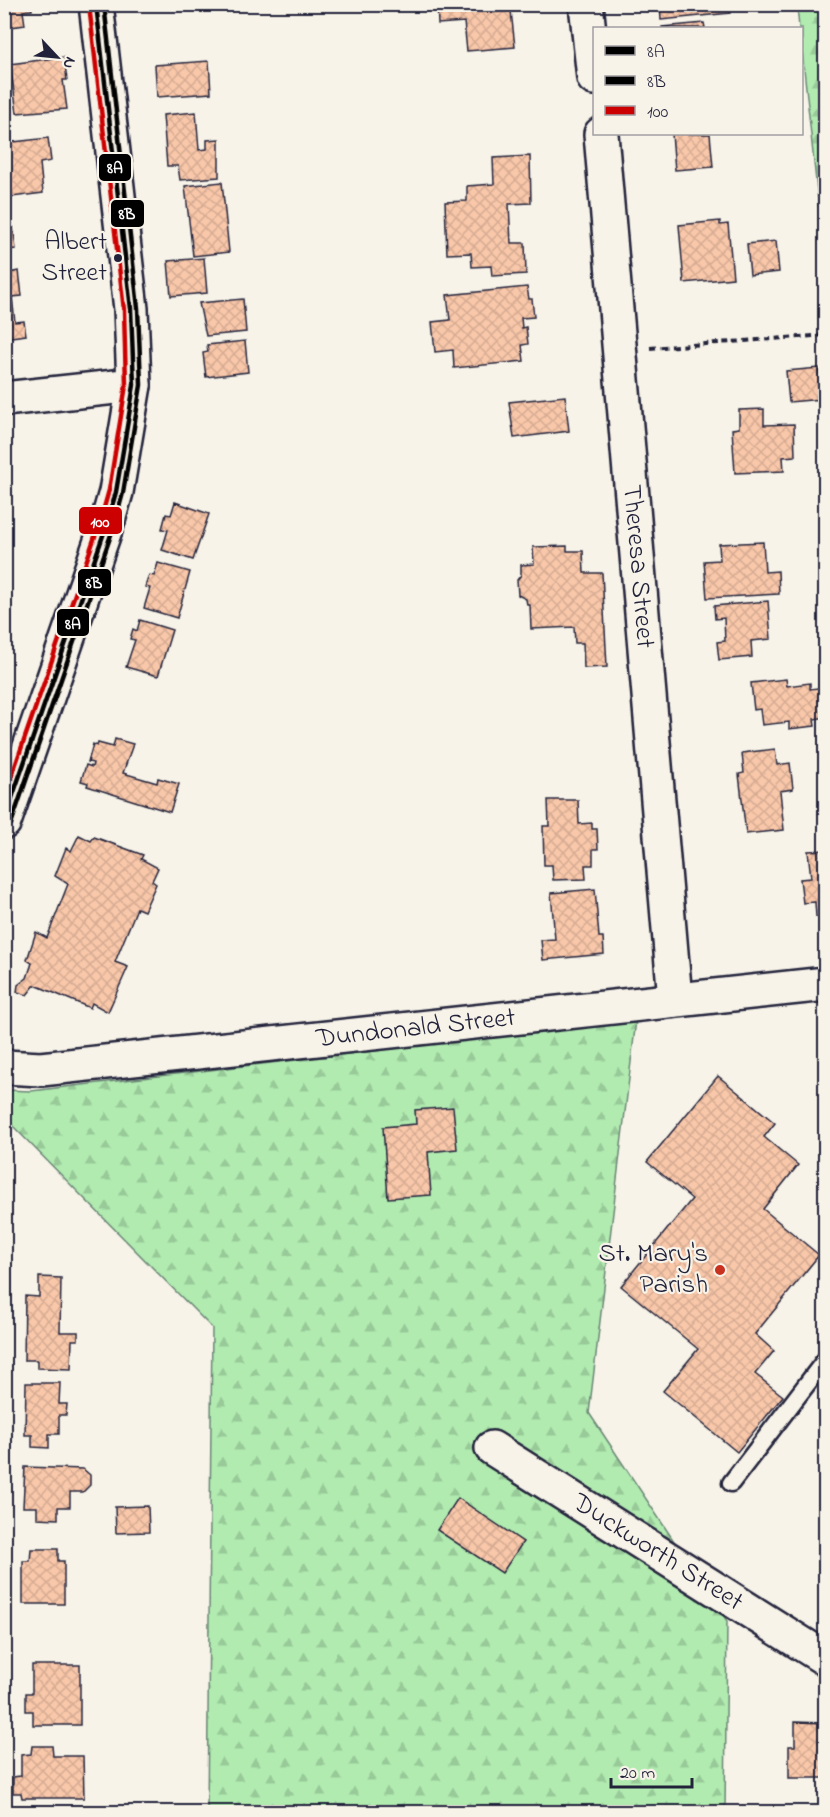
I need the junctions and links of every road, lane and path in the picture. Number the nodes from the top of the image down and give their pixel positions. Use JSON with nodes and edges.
{"nodes":[{"id":1,"x":96,"y":4,"type":"edge"},
{"id":2,"x":586,"y":4,"type":"edge"},
{"id":3,"x":593,"y":69,"type":"edge"},
{"id":4,"x":601,"y":135,"type":"edge"},
{"id":5,"x":825,"y":335,"type":"edge"},
{"id":6,"x":621,"y":350,"type":"junction"},
{"id":7,"x":134,"y":385,"type":"junction"},
{"id":8,"x":4,"y":399,"type":"edge"},
{"id":9,"x":4,"y":822,"type":"edge"},
{"id":10,"x":825,"y":984,"type":"edge"},
{"id":11,"x":675,"y":999,"type":"junction"},
{"id":12,"x":4,"y":1067,"type":"edge"},
{"id":13,"x":825,"y":1359,"type":"edge"},
{"id":14,"x":492,"y":1448,"type":"dead end"},
{"id":15,"x":731,"y":1483,"type":"dead end"},
{"id":16,"x":825,"y":1659,"type":"edge"}],
"edges":[{"from":1,"to":7,"type":"street"},
{"from":2,"to":3,"type":"street"},
{"from":4,"to":6,"type":"street","name":"Theresa Street"},
{"from":5,"to":6,"type":"path"},
{"from":6,"to":11,"type":"street","name":"Theresa Street"},
{"from":7,"to":8,"type":"street"},
{"from":7,"to":9,"type":"street"},
{"from":10,"to":11,"type":"street","name":"Dundonald Street"},
{"from":11,"to":12,"type":"street","name":"Dundonald Street"},
{"from":13,"to":15,"type":"lane"},
{"from":14,"to":16,"type":"street","name":"Duckworth Street"}]}
